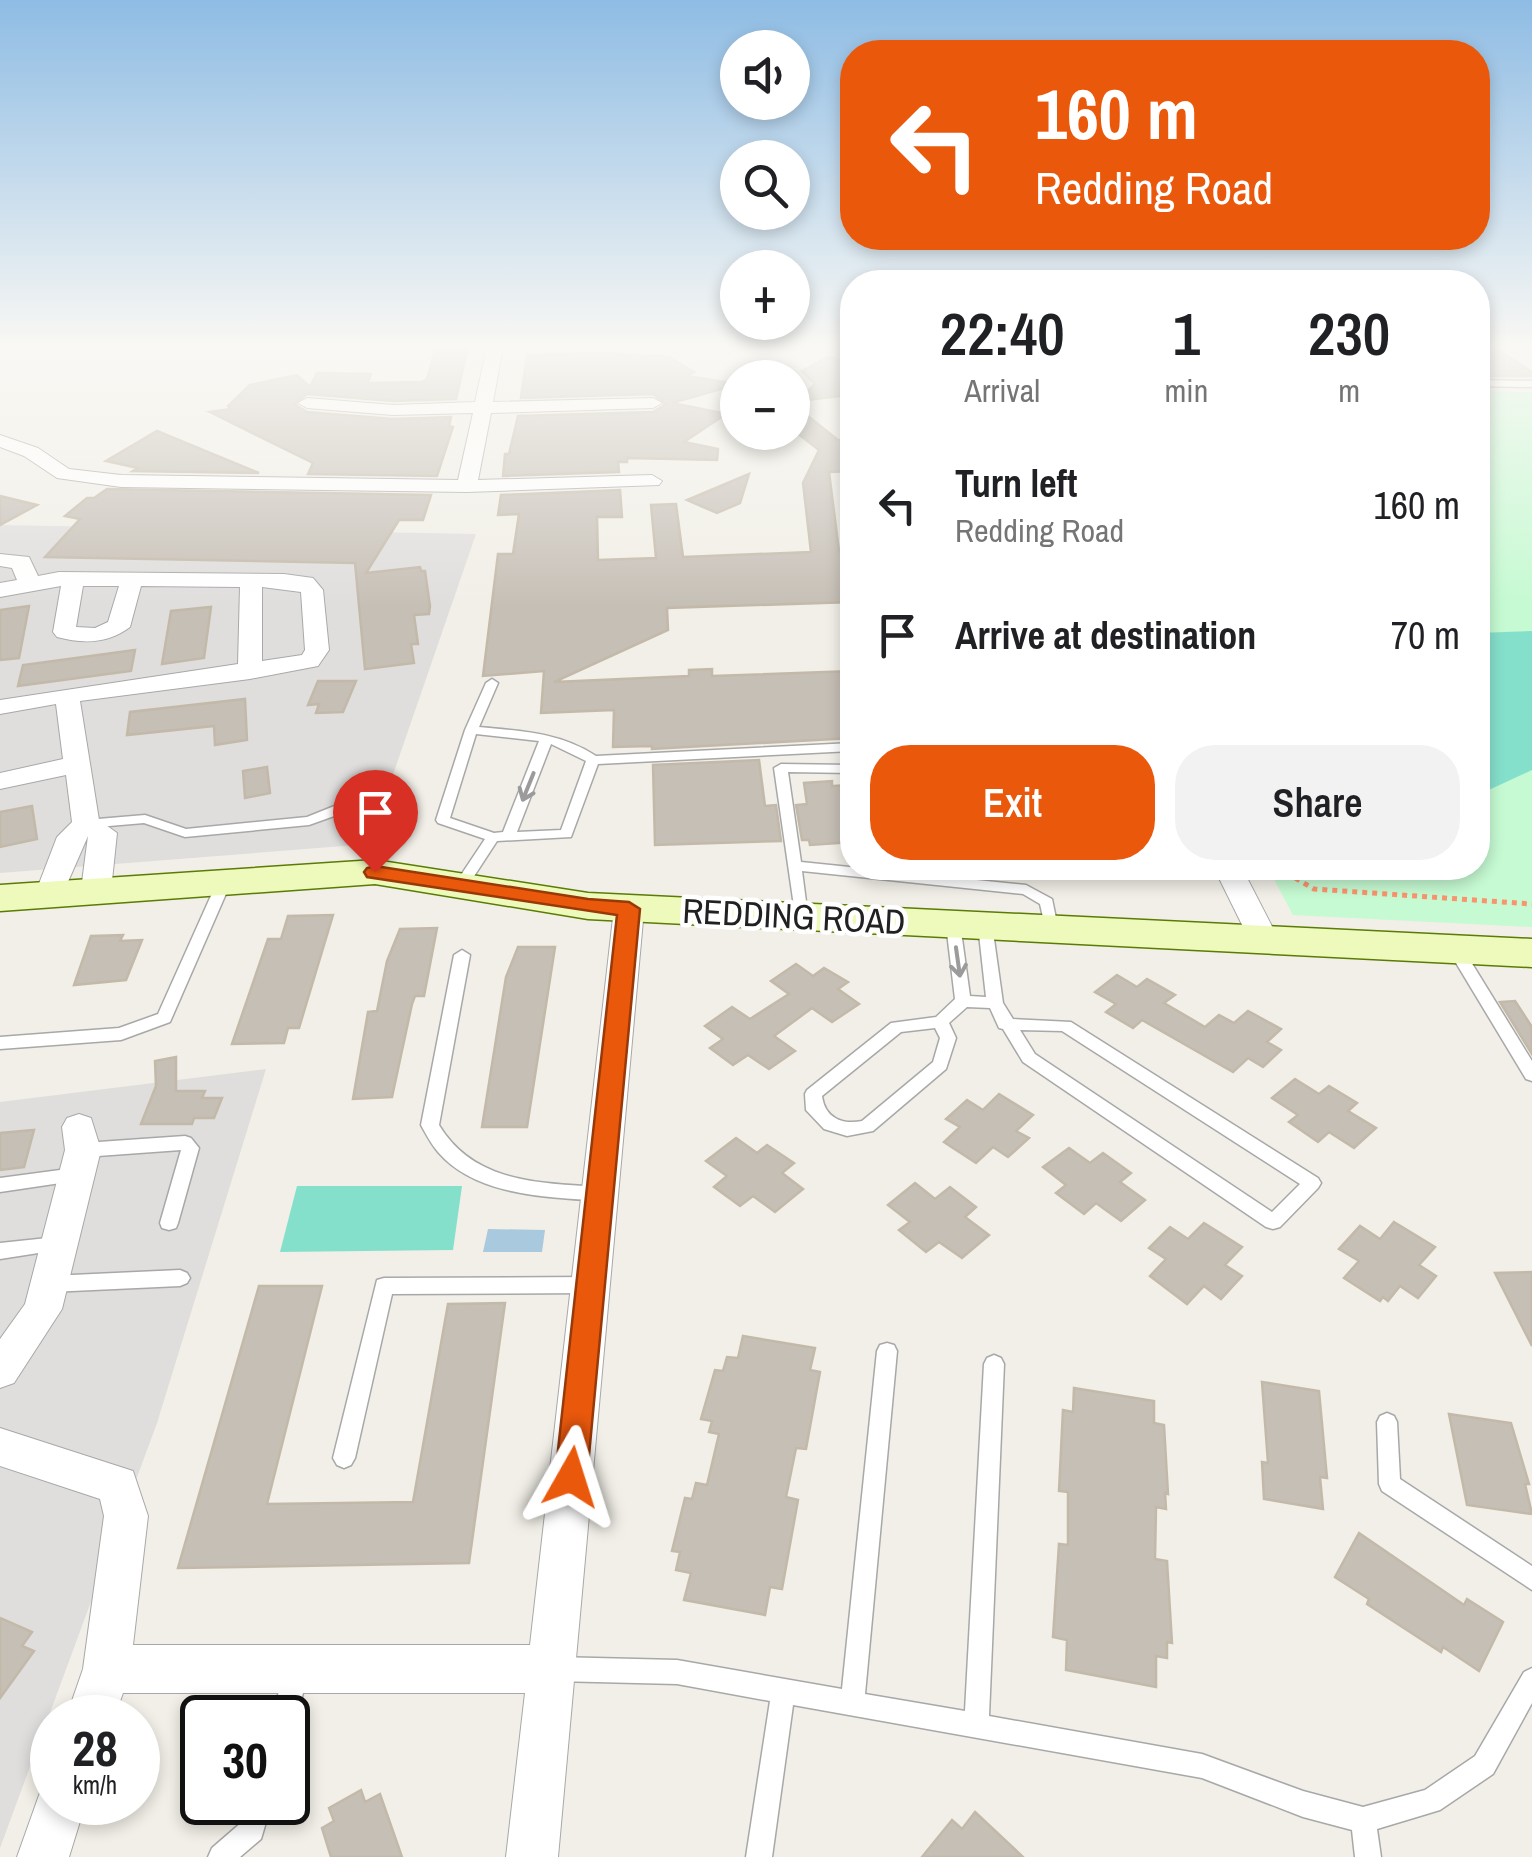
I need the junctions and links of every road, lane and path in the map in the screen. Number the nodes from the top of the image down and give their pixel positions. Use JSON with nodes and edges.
{"nodes":[{"id":1,"x":479,"y":434,"type":"edge"},
{"id":2,"x":0,"y":441,"type":"edge"},
{"id":3,"x":652,"y":481,"type":"dead end"},
{"id":4,"x":468,"y":486,"type":"junction"},
{"id":5,"x":0,"y":560,"type":"edge"},
{"id":6,"x":73,"y":579,"type":"junction"},
{"id":7,"x":132,"y":580,"type":"junction"},
{"id":8,"x":251,"y":581,"type":"junction"},
{"id":9,"x":30,"y":584,"type":"junction"},
{"id":10,"x":0,"y":590,"type":"edge"},
{"id":11,"x":250,"y":672,"type":"junction"},
{"id":12,"x":492,"y":683,"type":"dead end"},
{"id":13,"x":67,"y":695,"type":"junction"},
{"id":14,"x":0,"y":707,"type":"edge"},
{"id":15,"x":471,"y":730,"type":"junction"},
{"id":16,"x":548,"y":738,"type":"junction"},
{"id":17,"x":840,"y":748,"type":"edge"},
{"id":18,"x":594,"y":760,"type":"junction"},
{"id":19,"x":78,"y":764,"type":"junction"},
{"id":20,"x":840,"y":769,"type":"edge"},
{"id":21,"x":0,"y":781,"type":"edge"},
{"id":22,"x":355,"y":783,"type":"dead end"},
{"id":23,"x":86,"y":824,"type":"junction"},
{"id":24,"x":500,"y":837,"type":"junction"},
{"id":25,"x":794,"y":866,"type":"junction"},
{"id":26,"x":840,"y":871,"type":"edge"},
{"id":27,"x":225,"y":880,"type":"junction"},
{"id":28,"x":929,"y":880,"type":"edge"},
{"id":29,"x":1234,"y":880,"type":"edge"},
{"id":30,"x":1299,"y":880,"type":"edge"},
{"id":31,"x":462,"y":884,"type":"junction"},
{"id":32,"x":96,"y":890,"type":"junction"},
{"id":33,"x":50,"y":894,"type":"junction"},
{"id":34,"x":0,"y":898,"type":"edge"},
{"id":35,"x":1532,"y":904,"type":"edge"},
{"id":36,"x":629,"y":909,"type":"junction"},
{"id":37,"x":801,"y":917,"type":"junction"},
{"id":38,"x":969,"y":924,"type":"junction"},
{"id":39,"x":1052,"y":928,"type":"junction"},
{"id":40,"x":1263,"y":938,"type":"junction"},
{"id":41,"x":1456,"y":948,"type":"junction"},
{"id":42,"x":1532,"y":952,"type":"edge"},
{"id":43,"x":462,"y":955,"type":"dead end"},
{"id":44,"x":964,"y":1001,"type":"junction"},
{"id":45,"x":995,"y":1003,"type":"junction"},
{"id":46,"x":940,"y":1022,"type":"junction"},
{"id":47,"x":1005,"y":1024,"type":"junction"},
{"id":48,"x":0,"y":1043,"type":"edge"},
{"id":49,"x":1532,"y":1075,"type":"edge"},
{"id":50,"x":80,"y":1150,"type":"junction"},
{"id":51,"x":0,"y":1185,"type":"edge"},
{"id":52,"x":600,"y":1194,"type":"junction"},
{"id":53,"x":168,"y":1223,"type":"dead end"},
{"id":54,"x":61,"y":1244,"type":"junction"},
{"id":55,"x":0,"y":1251,"type":"edge"},
{"id":56,"x":180,"y":1278,"type":"dead end"},
{"id":57,"x":50,"y":1284,"type":"junction"},
{"id":58,"x":590,"y":1286,"type":"junction"},
{"id":59,"x":887,"y":1351,"type":"dead end"},
{"id":60,"x":994,"y":1364,"type":"dead end"},
{"id":61,"x":0,"y":1371,"type":"edge"},
{"id":62,"x":1387,"y":1422,"type":"dead end"},
{"id":63,"x":0,"y":1446,"type":"edge"},
{"id":64,"x":344,"y":1458,"type":"dead end"},
{"id":65,"x":1532,"y":1578,"type":"edge"},
{"id":66,"x":296,"y":1669,"type":"junction"},
{"id":67,"x":551,"y":1669,"type":"junction"},
{"id":68,"x":106,"y":1670,"type":"junction"},
{"id":69,"x":1532,"y":1680,"type":"edge"},
{"id":70,"x":783,"y":1692,"type":"junction"},
{"id":71,"x":98,"y":1695,"type":"edge"},
{"id":72,"x":289,"y":1695,"type":"edge"},
{"id":73,"x":852,"y":1704,"type":"junction"},
{"id":74,"x":1525,"y":1706,"type":"edge"},
{"id":75,"x":976,"y":1728,"type":"junction"},
{"id":76,"x":1363,"y":1820,"type":"junction"},
{"id":77,"x":53,"y":1825,"type":"edge"},
{"id":78,"x":253,"y":1825,"type":"edge"},
{"id":79,"x":42,"y":1857,"type":"edge"},
{"id":80,"x":221,"y":1857,"type":"edge"},
{"id":81,"x":532,"y":1857,"type":"edge"},
{"id":82,"x":759,"y":1857,"type":"edge"},
{"id":83,"x":1368,"y":1857,"type":"edge"}],
"edges":[{"from":1,"to":4,"type":"street"},
{"from":2,"to":4,"type":"street"},
{"from":3,"to":4,"type":"street"},
{"from":5,"to":9,"type":"street"},
{"from":6,"to":7,"type":"street"},
{"from":6,"to":7,"type":"street"},
{"from":6,"to":9,"type":"street"},
{"from":7,"to":8,"type":"street"},
{"from":8,"to":11,"type":"street"},
{"from":8,"to":11,"type":"street"},
{"from":9,"to":10,"type":"street"},
{"from":11,"to":13,"type":"street"},
{"from":12,"to":15,"type":"lane"},
{"from":13,"to":14,"type":"street"},
{"from":13,"to":19,"type":"street"},
{"from":15,"to":16,"type":"lane"},
{"from":15,"to":24,"type":"lane"},
{"from":16,"to":18,"type":"lane"},
{"from":16,"to":24,"type":"lane","one_way":true},
{"from":17,"to":18,"type":"lane"},
{"from":18,"to":24,"type":"lane"},
{"from":19,"to":21,"type":"street"},
{"from":19,"to":23,"type":"street"},
{"from":20,"to":25,"type":"lane"},
{"from":22,"to":23,"type":"lane"},
{"from":23,"to":32,"type":"street"},
{"from":23,"to":33,"type":"street"},
{"from":24,"to":31,"type":"lane"},
{"from":25,"to":26,"type":"lane"},
{"from":25,"to":37,"type":"lane"},
{"from":27,"to":31,"type":"street","name":"REDDING ROAD"},
{"from":27,"to":32,"type":"street","name":"REDDING ROAD"},
{"from":27,"to":48,"type":"lane"},
{"from":28,"to":39,"type":"lane"},
{"from":29,"to":40,"type":"street"},
{"from":30,"to":35,"type":"path"},
{"from":31,"to":36,"type":"street","name":"REDDING ROAD"},
{"from":32,"to":33,"type":"street","name":"REDDING ROAD"},
{"from":33,"to":34,"type":"street","name":"REDDING ROAD"},
{"from":36,"to":37,"type":"street","name":"REDDING ROAD"},
{"from":36,"to":52,"type":"street"},
{"from":37,"to":38,"type":"street","name":"REDDING ROAD"},
{"from":38,"to":39,"type":"street","name":"REDDING ROAD"},
{"from":38,"to":44,"type":"lane","one_way":true},
{"from":38,"to":45,"type":"lane"},
{"from":39,"to":40,"type":"street","name":"REDDING ROAD"},
{"from":40,"to":41,"type":"street","name":"REDDING ROAD"},
{"from":41,"to":42,"type":"street","name":"REDDING ROAD"},
{"from":41,"to":49,"type":"lane"},
{"from":43,"to":52,"type":"lane"},
{"from":44,"to":45,"type":"lane"},
{"from":44,"to":46,"type":"lane"},
{"from":45,"to":47,"type":"lane"},
{"from":46,"to":46,"type":"lane"},
{"from":47,"to":47,"type":"lane"},
{"from":50,"to":51,"type":"lane"},
{"from":50,"to":53,"type":"lane"},
{"from":50,"to":54,"type":"street"},
{"from":52,"to":58,"type":"street"},
{"from":54,"to":55,"type":"lane"},
{"from":54,"to":57,"type":"street"},
{"from":56,"to":57,"type":"lane"},
{"from":57,"to":61,"type":"street"},
{"from":58,"to":64,"type":"lane"},
{"from":58,"to":67,"type":"street"},
{"from":59,"to":73,"type":"lane"},
{"from":60,"to":75,"type":"lane"},
{"from":62,"to":65,"type":"lane"},
{"from":63,"to":68,"type":"street"},
{"from":66,"to":67,"type":"street"},
{"from":66,"to":68,"type":"street"},
{"from":66,"to":72,"type":"lane"},
{"from":67,"to":70,"type":"lane"},
{"from":67,"to":81,"type":"street"},
{"from":68,"to":71,"type":"street"},
{"from":69,"to":74,"type":"lane"},
{"from":70,"to":73,"type":"lane"},
{"from":70,"to":82,"type":"lane"},
{"from":73,"to":75,"type":"lane"},
{"from":74,"to":76,"type":"lane"},
{"from":75,"to":76,"type":"lane"},
{"from":76,"to":83,"type":"lane"},
{"from":77,"to":79,"type":"street"},
{"from":78,"to":80,"type":"lane"}]}
